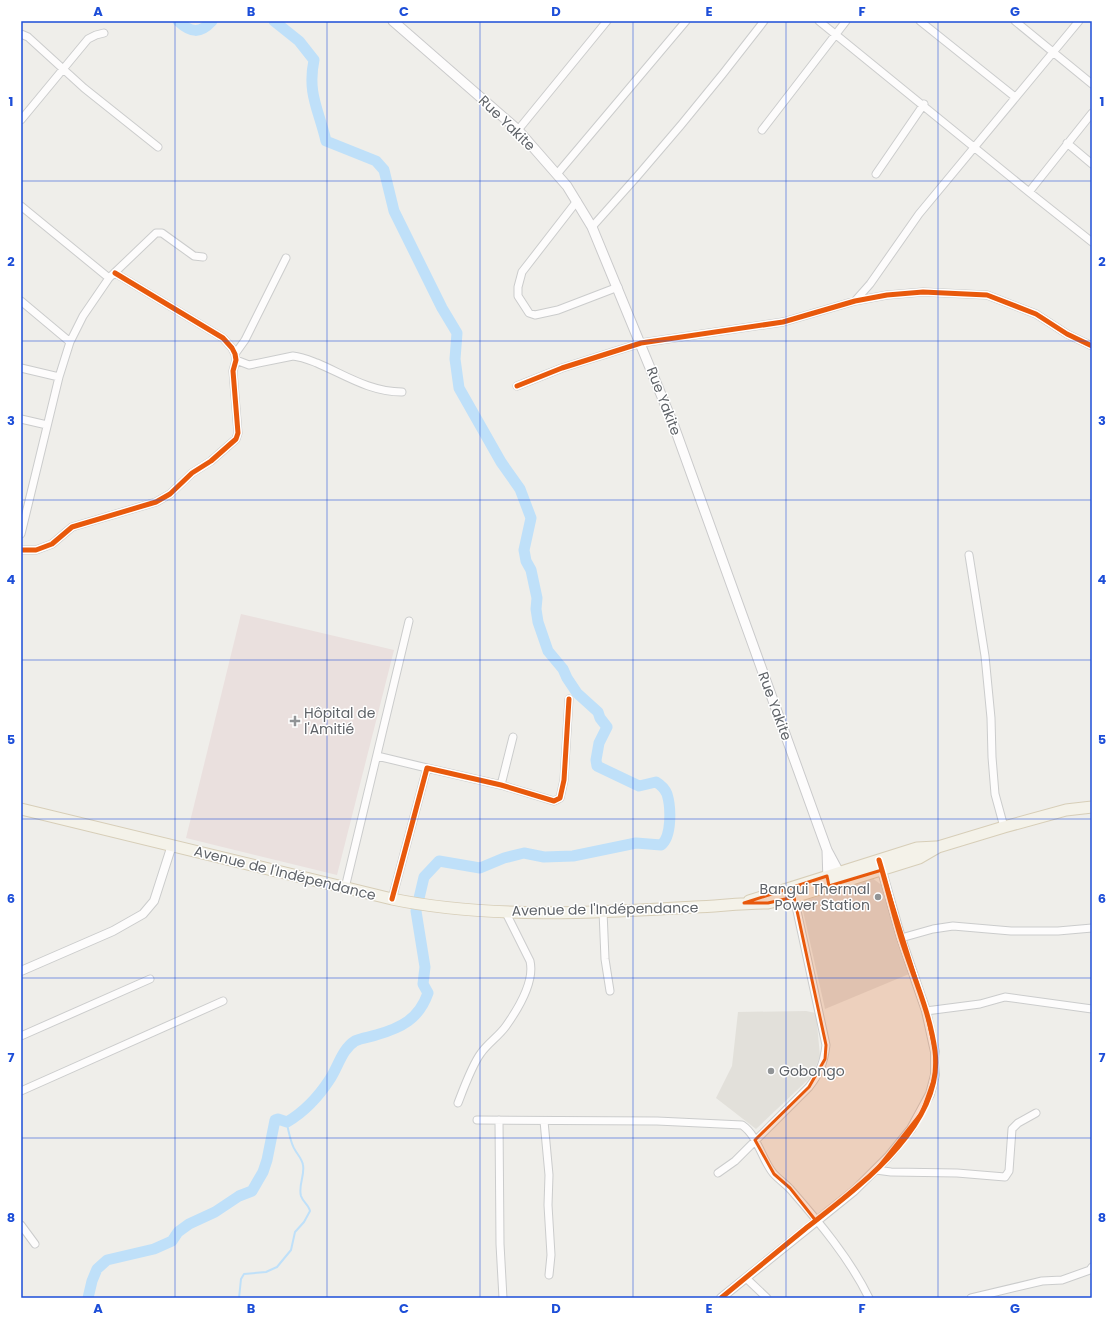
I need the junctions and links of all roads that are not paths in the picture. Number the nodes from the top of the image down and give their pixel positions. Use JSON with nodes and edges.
{"nodes":[{"id":1,"x":393,"y":21,"type":"edge"},
{"id":2,"x":607,"y":21,"type":"edge"},
{"id":3,"x":686,"y":21,"type":"edge"},
{"id":4,"x":764,"y":21,"type":"edge"},
{"id":5,"x":819,"y":21,"type":"edge"},
{"id":6,"x":846,"y":21,"type":"edge"},
{"id":7,"x":920,"y":21,"type":"edge"},
{"id":8,"x":1015,"y":21,"type":"edge"},
{"id":9,"x":1079,"y":21,"type":"edge"},
{"id":10,"x":104,"y":33,"type":"dead end"},
{"id":11,"x":21,"y":34,"type":"edge"},
{"id":12,"x":836,"y":34,"type":"junction"},
{"id":13,"x":1053,"y":52,"type":"junction"},
{"id":14,"x":62,"y":69,"type":"junction"},
{"id":15,"x":1092,"y":84,"type":"edge"},
{"id":16,"x":1015,"y":97,"type":"junction"},
{"id":17,"x":924,"y":104,"type":"junction"},
{"id":18,"x":1092,"y":113,"type":"edge"},
{"id":19,"x":21,"y":120,"type":"edge"},
{"id":20,"x":518,"y":130,"type":"junction"},
{"id":21,"x":762,"y":130,"type":"dead end"},
{"id":22,"x":1067,"y":143,"type":"junction"},
{"id":23,"x":158,"y":147,"type":"dead end"},
{"id":24,"x":974,"y":147,"type":"junction"},
{"id":25,"x":1092,"y":164,"type":"edge"},
{"id":26,"x":557,"y":174,"type":"junction"},
{"id":27,"x":876,"y":174,"type":"dead end"},
{"id":28,"x":1029,"y":192,"type":"junction"},
{"id":29,"x":577,"y":201,"type":"junction"},
{"id":30,"x":21,"y":206,"type":"edge"},
{"id":31,"x":592,"y":226,"type":"junction"},
{"id":32,"x":1092,"y":242,"type":"edge"},
{"id":33,"x":203,"y":257,"type":"dead end"},
{"id":34,"x":286,"y":258,"type":"dead end"},
{"id":35,"x":115,"y":272,"type":"junction"},
{"id":36,"x":109,"y":278,"type":"junction"},
{"id":37,"x":618,"y":287,"type":"junction"},
{"id":38,"x":21,"y":301,"type":"edge"},
{"id":39,"x":855,"y":301,"type":"junction"},
{"id":40,"x":70,"y":342,"type":"junction"},
{"id":41,"x":641,"y":343,"type":"junction"},
{"id":42,"x":1092,"y":346,"type":"edge"},
{"id":43,"x":236,"y":357,"type":"junction"},
{"id":44,"x":21,"y":368,"type":"edge"},
{"id":45,"x":59,"y":377,"type":"junction"},
{"id":46,"x":517,"y":386,"type":"dead end"},
{"id":47,"x":402,"y":392,"type":"dead end"},
{"id":48,"x":21,"y":419,"type":"edge"},
{"id":49,"x":48,"y":425,"type":"junction"},
{"id":50,"x":21,"y":534,"type":"edge"},
{"id":51,"x":21,"y":550,"type":"edge"},
{"id":52,"x":969,"y":555,"type":"dead end"},
{"id":53,"x":409,"y":620,"type":"dead end"},
{"id":54,"x":569,"y":699,"type":"dead end"},
{"id":55,"x":513,"y":737,"type":"dead end"},
{"id":56,"x":377,"y":756,"type":"junction"},
{"id":57,"x":427,"y":768,"type":"junction"},
{"id":58,"x":501,"y":785,"type":"junction"},
{"id":59,"x":1092,"y":807,"type":"edge"},
{"id":60,"x":21,"y":809,"type":"edge"},
{"id":61,"x":1004,"y":826,"type":"junction"},
{"id":62,"x":172,"y":845,"type":"junction"},
{"id":63,"x":827,"y":850,"type":"junction"},
{"id":64,"x":880,"y":865,"type":"junction"},
{"id":65,"x":842,"y":877,"type":"junction"},
{"id":66,"x":828,"y":881,"type":"junction"},
{"id":67,"x":345,"y":888,"type":"junction"},
{"id":68,"x":794,"y":897,"type":"junction"},
{"id":69,"x":392,"y":899,"type":"junction"},
{"id":70,"x":744,"y":903,"type":"junction"},
{"id":71,"x":603,"y":911,"type":"junction"},
{"id":72,"x":505,"y":912,"type":"junction"},
{"id":73,"x":1092,"y":928,"type":"edge"},
{"id":74,"x":901,"y":938,"type":"junction"},
{"id":75,"x":21,"y":972,"type":"edge"},
{"id":76,"x":150,"y":979,"type":"dead end"},
{"id":77,"x":610,"y":991,"type":"dead end"},
{"id":78,"x":222,"y":1001,"type":"dead end"},
{"id":79,"x":1092,"y":1009,"type":"edge"},
{"id":80,"x":926,"y":1011,"type":"junction"},
{"id":81,"x":21,"y":1036,"type":"edge"},
{"id":82,"x":21,"y":1092,"type":"edge"},
{"id":83,"x":458,"y":1103,"type":"dead end"},
{"id":84,"x":1036,"y":1113,"type":"dead end"},
{"id":85,"x":477,"y":1120,"type":"dead end"},
{"id":86,"x":499,"y":1120,"type":"junction"},
{"id":87,"x":544,"y":1121,"type":"junction"},
{"id":88,"x":756,"y":1140,"type":"junction"},
{"id":89,"x":876,"y":1170,"type":"junction"},
{"id":90,"x":718,"y":1173,"type":"dead end"},
{"id":91,"x":816,"y":1221,"type":"junction"},
{"id":92,"x":21,"y":1225,"type":"edge"},
{"id":93,"x":35,"y":1244,"type":"dead end"},
{"id":94,"x":1092,"y":1267,"type":"edge"},
{"id":95,"x":549,"y":1275,"type":"dead end"},
{"id":96,"x":746,"y":1278,"type":"junction"},
{"id":97,"x":503,"y":1298,"type":"edge"},
{"id":98,"x":720,"y":1298,"type":"edge"},
{"id":99,"x":767,"y":1298,"type":"edge"},
{"id":100,"x":869,"y":1298,"type":"edge"},
{"id":101,"x":971,"y":1298,"type":"edge"}],
"edges":[{"from":1,"to":20,"type":"main road","name":"Rue Yakite"},
{"from":2,"to":20,"type":"street"},
{"from":3,"to":26,"type":"street"},
{"from":4,"to":31,"type":"street"},
{"from":5,"to":12,"type":"street"},
{"from":6,"to":12,"type":"street"},
{"from":7,"to":16,"type":"street"},
{"from":8,"to":13,"type":"street"},
{"from":9,"to":13,"type":"street"},
{"from":10,"to":14,"type":"street"},
{"from":11,"to":14,"type":"street"},
{"from":12,"to":17,"type":"street"},
{"from":12,"to":21,"type":"street"},
{"from":13,"to":15,"type":"street"},
{"from":13,"to":16,"type":"street"},
{"from":14,"to":19,"type":"street"},
{"from":14,"to":23,"type":"street"},
{"from":16,"to":24,"type":"street"},
{"from":17,"to":24,"type":"street"},
{"from":17,"to":27,"type":"street"},
{"from":18,"to":22,"type":"street"},
{"from":20,"to":26,"type":"main road","name":"Rue Yakite"},
{"from":22,"to":25,"type":"street"},
{"from":22,"to":28,"type":"street"},
{"from":24,"to":28,"type":"street"},
{"from":24,"to":39,"type":"street"},
{"from":26,"to":29,"type":"main road","name":"Rue Yakite"},
{"from":28,"to":32,"type":"street"},
{"from":29,"to":31,"type":"main road","name":"Rue Yakite"},
{"from":29,"to":37,"type":"street"},
{"from":30,"to":36,"type":"street"},
{"from":31,"to":37,"type":"main road","name":"Rue Yakite"},
{"from":33,"to":35,"type":"street"},
{"from":34,"to":43,"type":"street"},
{"from":35,"to":36,"type":"street"},
{"from":35,"to":43,"type":"street"},
{"from":36,"to":40,"type":"street"},
{"from":37,"to":41,"type":"main road","name":"Rue Yakite"},
{"from":38,"to":40,"type":"street"},
{"from":39,"to":41,"type":"street"},
{"from":39,"to":42,"type":"street"},
{"from":40,"to":45,"type":"street"},
{"from":41,"to":46,"type":"street"},
{"from":41,"to":63,"type":"main road","name":"Rue Yakite"},
{"from":43,"to":47,"type":"street"},
{"from":43,"to":51,"type":"street"},
{"from":44,"to":45,"type":"street"},
{"from":45,"to":49,"type":"street"},
{"from":48,"to":49,"type":"street"},
{"from":49,"to":50,"type":"street"},
{"from":52,"to":61,"type":"street"},
{"from":53,"to":56,"type":"street"},
{"from":54,"to":58,"type":"street"},
{"from":55,"to":58,"type":"street"},
{"from":56,"to":57,"type":"street"},
{"from":56,"to":67,"type":"street"},
{"from":57,"to":58,"type":"street"},
{"from":57,"to":69,"type":"street"},
{"from":59,"to":61,"type":"main road","name":"Avenue de l'Indépendance"},
{"from":60,"to":62,"type":"main road","name":"Avenue de l'Indépendance"},
{"from":61,"to":64,"type":"main road","name":"Avenue de l'Indépendance"},
{"from":62,"to":67,"type":"main road","name":"Avenue de l'Indépendance"},
{"from":62,"to":75,"type":"street"},
{"from":63,"to":65,"type":"main road","name":"Rue Yakite"},
{"from":63,"to":66,"type":"main road","name":"Rue Yakite"},
{"from":64,"to":65,"type":"main road","name":"Avenue de l'Indépendance"},
{"from":64,"to":74,"type":"street"},
{"from":65,"to":66,"type":"main road","name":"Avenue de l'Indépendance"},
{"from":66,"to":68,"type":"main road","name":"Avenue de l'Indépendance"},
{"from":66,"to":70,"type":"main road","name":"Avenue de l'Indépendance"},
{"from":67,"to":69,"type":"main road","name":"Avenue de l'Indépendance"},
{"from":68,"to":70,"type":"main road","name":"Avenue de l'Indépendance"},
{"from":68,"to":88,"type":"street"},
{"from":69,"to":72,"type":"main road","name":"Avenue de l'Indépendance"},
{"from":70,"to":71,"type":"main road","name":"Avenue de l'Indépendance"},
{"from":71,"to":72,"type":"main road","name":"Avenue de l'Indépendance"},
{"from":71,"to":77,"type":"street"},
{"from":72,"to":83,"type":"street"},
{"from":73,"to":74,"type":"street"},
{"from":74,"to":80,"type":"street"},
{"from":76,"to":81,"type":"street"},
{"from":78,"to":82,"type":"street"},
{"from":79,"to":80,"type":"street"},
{"from":80,"to":89,"type":"street"},
{"from":84,"to":89,"type":"street"},
{"from":85,"to":86,"type":"street"},
{"from":86,"to":87,"type":"street"},
{"from":86,"to":97,"type":"street"},
{"from":87,"to":88,"type":"street"},
{"from":87,"to":95,"type":"street"},
{"from":88,"to":90,"type":"street"},
{"from":88,"to":91,"type":"street"},
{"from":89,"to":91,"type":"street"},
{"from":91,"to":96,"type":"street"},
{"from":91,"to":100,"type":"street"},
{"from":92,"to":93,"type":"street"},
{"from":94,"to":101,"type":"street"},
{"from":96,"to":98,"type":"street"},
{"from":96,"to":99,"type":"street"}]}
